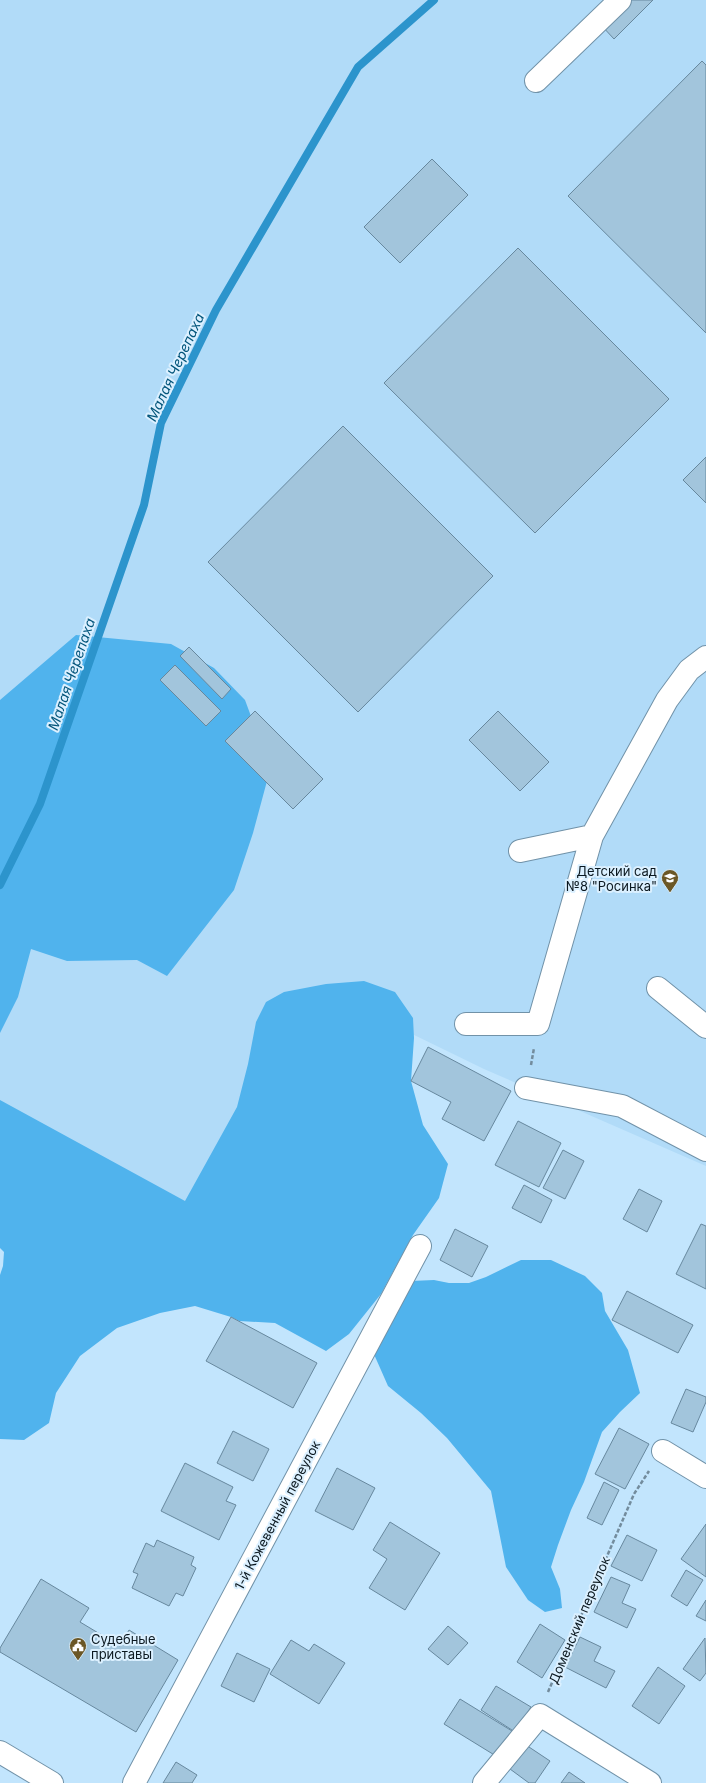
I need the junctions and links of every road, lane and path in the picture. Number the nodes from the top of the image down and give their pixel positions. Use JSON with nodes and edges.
{"nodes":[{"id":1,"x":620,"y":0,"type":"edge"},
{"id":2,"x":536,"y":81,"type":"dead end"},
{"id":3,"x":706,"y":657,"type":"edge"},
{"id":4,"x":592,"y":836,"type":"junction"},
{"id":5,"x":520,"y":851,"type":"dead end"},
{"id":6,"x":658,"y":988,"type":"dead end"},
{"id":7,"x":466,"y":1024,"type":"dead end"},
{"id":8,"x":538,"y":1024,"type":"junction"},
{"id":9,"x":706,"y":1027,"type":"edge"},
{"id":10,"x":526,"y":1088,"type":"joint"},
{"id":11,"x":706,"y":1150,"type":"edge"},
{"id":12,"x":420,"y":1246,"type":"dead end"},
{"id":13,"x":663,"y":1451,"type":"joint"},
{"id":14,"x":706,"y":1477,"type":"edge"},
{"id":15,"x":540,"y":1714,"type":"junction"},
{"id":16,"x":0,"y":1752,"type":"edge"},
{"id":17,"x":52,"y":1783,"type":"edge"},
{"id":18,"x":134,"y":1783,"type":"edge"},
{"id":19,"x":484,"y":1783,"type":"edge"},
{"id":20,"x":650,"y":1783,"type":"edge"}],
"edges":[{"from":1,"to":2,"type":"street"},
{"from":3,"to":4,"type":"street"},
{"from":4,"to":5,"type":"street"},
{"from":4,"to":8,"type":"street"},
{"from":6,"to":9,"type":"street"},
{"from":7,"to":8,"type":"street"},
{"from":8,"to":10,"type":"path"},
{"from":10,"to":11,"type":"street"},
{"from":12,"to":18,"type":"street","name":"1-й Кожевенный переулок"},
{"from":13,"to":14,"type":"street"},
{"from":13,"to":15,"type":"path","name":"Доменский переулок"},
{"from":15,"to":19,"type":"street"},
{"from":15,"to":20,"type":"street"},
{"from":16,"to":17,"type":"street"}]}
